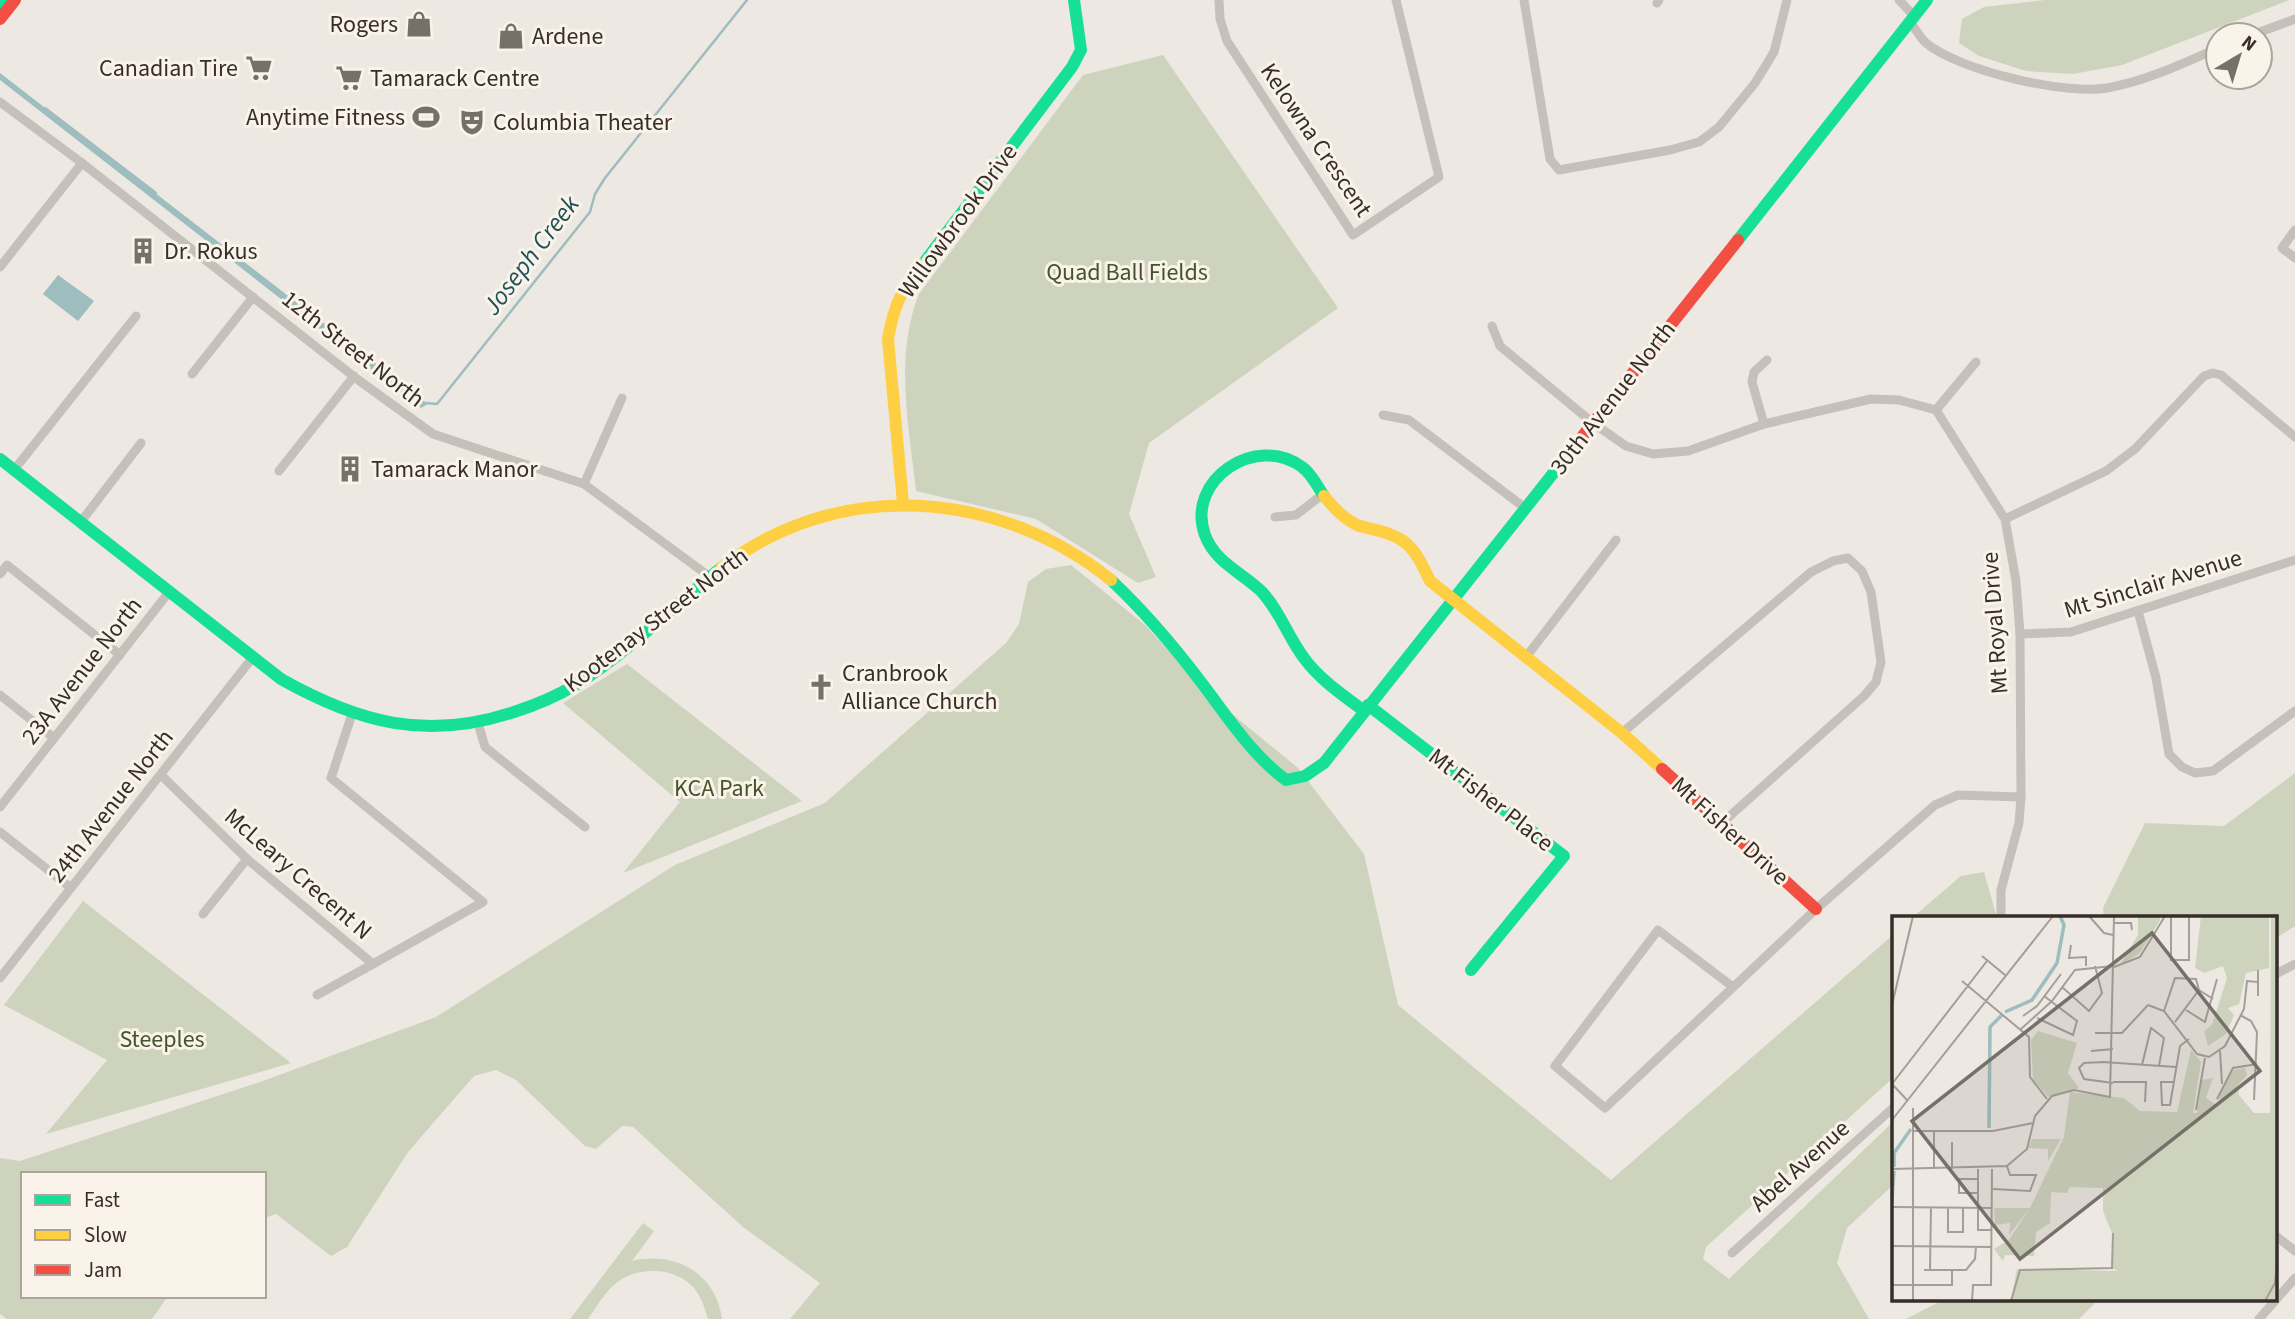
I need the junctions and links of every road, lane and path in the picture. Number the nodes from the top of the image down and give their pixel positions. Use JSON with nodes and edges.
{"nodes":[{"id":1,"x":15,"y":0,"type":"edge"},
{"id":2,"x":1074,"y":0,"type":"edge"},
{"id":3,"x":1219,"y":0,"type":"edge"},
{"id":4,"x":1396,"y":0,"type":"edge"},
{"id":5,"x":1524,"y":0,"type":"edge"},
{"id":6,"x":1787,"y":0,"type":"edge"},
{"id":7,"x":1899,"y":0,"type":"edge"},
{"id":8,"x":1927,"y":0,"type":"edge"},
{"id":9,"x":0,"y":19,"type":"edge"},
{"id":10,"x":1912,"y":19,"type":"junction"},
{"id":11,"x":2295,"y":19,"type":"edge"},
{"id":12,"x":2274,"y":27,"type":"edge"},
{"id":13,"x":2204,"y":54,"type":"edge"},
{"id":14,"x":0,"y":102,"type":"edge"},
{"id":15,"x":82,"y":163,"type":"junction"},
{"id":16,"x":2295,"y":230,"type":"edge"},
{"id":17,"x":2295,"y":258,"type":"edge"},
{"id":18,"x":0,"y":267,"type":"edge"},
{"id":19,"x":253,"y":297,"type":"junction"},
{"id":20,"x":136,"y":316,"type":"dead end"},
{"id":21,"x":1492,"y":327,"type":"dead end"},
{"id":22,"x":1767,"y":360,"type":"dead end"},
{"id":23,"x":1976,"y":362,"type":"dead end"},
{"id":24,"x":192,"y":374,"type":"dead end"},
{"id":25,"x":354,"y":376,"type":"junction"},
{"id":26,"x":622,"y":398,"type":"dead end"},
{"id":27,"x":1936,"y":410,"type":"junction"},
{"id":28,"x":1383,"y":415,"type":"dead end"},
{"id":29,"x":1593,"y":423,"type":"junction"},
{"id":30,"x":1764,"y":425,"type":"junction"},
{"id":31,"x":2295,"y":437,"type":"edge"},
{"id":32,"x":141,"y":443,"type":"dead end"},
{"id":33,"x":0,"y":459,"type":"edge"},
{"id":34,"x":14,"y":470,"type":"junction"},
{"id":35,"x":279,"y":471,"type":"dead end"},
{"id":36,"x":584,"y":484,"type":"junction"},
{"id":37,"x":1323,"y":494,"type":"junction"},
{"id":38,"x":903,"y":503,"type":"junction"},
{"id":39,"x":1525,"y":508,"type":"junction"},
{"id":40,"x":1275,"y":517,"type":"dead end"},
{"id":41,"x":2005,"y":519,"type":"junction"},
{"id":42,"x":80,"y":523,"type":"junction"},
{"id":43,"x":1615,"y":541,"type":"dead end"},
{"id":44,"x":2295,"y":559,"type":"edge"},
{"id":45,"x":0,"y":574,"type":"edge"},
{"id":46,"x":710,"y":577,"type":"junction"},
{"id":47,"x":169,"y":592,"type":"junction"},
{"id":48,"x":1453,"y":599,"type":"junction"},
{"id":49,"x":2138,"y":611,"type":"junction"},
{"id":50,"x":2020,"y":634,"type":"junction"},
{"id":51,"x":120,"y":654,"type":"junction"},
{"id":52,"x":253,"y":657,"type":"junction"},
{"id":53,"x":1526,"y":657,"type":"junction"},
{"id":54,"x":0,"y":695,"type":"edge"},
{"id":55,"x":1366,"y":708,"type":"junction"},
{"id":56,"x":2295,"y":711,"type":"edge"},
{"id":57,"x":352,"y":714,"type":"junction"},
{"id":58,"x":478,"y":723,"type":"junction"},
{"id":59,"x":1622,"y":733,"type":"junction"},
{"id":60,"x":54,"y":738,"type":"junction"},
{"id":61,"x":160,"y":775,"type":"junction"},
{"id":62,"x":1286,"y":780,"type":"joint"},
{"id":63,"x":2021,"y":797,"type":"junction"},
{"id":64,"x":0,"y":807,"type":"edge"},
{"id":65,"x":1722,"y":823,"type":"junction"},
{"id":66,"x":585,"y":827,"type":"dead end"},
{"id":67,"x":0,"y":832,"type":"edge"},
{"id":68,"x":247,"y":859,"type":"junction"},
{"id":69,"x":71,"y":888,"type":"junction"},
{"id":70,"x":1816,"y":909,"type":"junction"},
{"id":71,"x":203,"y":914,"type":"dead end"},
{"id":72,"x":2001,"y":916,"type":"edge"},
{"id":73,"x":373,"y":964,"type":"junction"},
{"id":74,"x":2295,"y":964,"type":"edge"},
{"id":75,"x":1471,"y":970,"type":"dead end"},
{"id":76,"x":2278,"y":973,"type":"edge"},
{"id":77,"x":0,"y":978,"type":"edge"},
{"id":78,"x":1733,"y":987,"type":"junction"},
{"id":79,"x":317,"y":995,"type":"dead end"},
{"id":80,"x":1892,"y":1109,"type":"edge"},
{"id":81,"x":2278,"y":1238,"type":"edge"},
{"id":82,"x":2295,"y":1251,"type":"edge"},
{"id":83,"x":1732,"y":1254,"type":"dead end"},
{"id":84,"x":2295,"y":1278,"type":"edge"},
{"id":85,"x":2278,"y":1297,"type":"edge"},
{"id":86,"x":2274,"y":1302,"type":"edge"},
{"id":87,"x":2259,"y":1319,"type":"edge"}],
"edges":[{"from":1,"to":9,"type":"street"},
{"from":2,"to":38,"type":"street","name":"Willowbrook Drive"},
{"from":3,"to":4,"type":"street","name":"Kelowna Crescent"},
{"from":5,"to":6,"type":"street"},
{"from":7,"to":10,"type":"street"},
{"from":8,"to":10,"type":"street","name":"30th Avenue North"},
{"from":10,"to":13,"type":"street"},
{"from":10,"to":29,"type":"street","name":"30th Avenue North"},
{"from":11,"to":12,"type":"street"},
{"from":14,"to":15,"type":"street","name":"12th Street North"},
{"from":15,"to":18,"type":"street"},
{"from":15,"to":19,"type":"street","name":"12th Street North"},
{"from":16,"to":17,"type":"street"},
{"from":19,"to":24,"type":"street"},
{"from":19,"to":25,"type":"street","name":"12th Street North"},
{"from":20,"to":34,"type":"street"},
{"from":21,"to":29,"type":"street"},
{"from":22,"to":30,"type":"street"},
{"from":23,"to":27,"type":"street"},
{"from":25,"to":35,"type":"street"},
{"from":25,"to":36,"type":"street","name":"12th Street North"},
{"from":26,"to":36,"type":"street"},
{"from":27,"to":30,"type":"street"},
{"from":27,"to":41,"type":"street","name":"Mt Royal Drive"},
{"from":28,"to":39,"type":"street"},
{"from":29,"to":30,"type":"street"},
{"from":29,"to":39,"type":"street","name":"30th Avenue North"},
{"from":31,"to":41,"type":"street"},
{"from":32,"to":42,"type":"street"},
{"from":33,"to":34,"type":"street","name":"Kootenay Street North"},
{"from":34,"to":42,"type":"street","name":"Kootenay Street North"},
{"from":36,"to":46,"type":"street","name":"12th Street North"},
{"from":37,"to":40,"type":"street"},
{"from":37,"to":48,"type":"street","name":"Mt Fisher Drive"},
{"from":37,"to":55,"type":"street","name":"Mt Fisher Drive"},
{"from":38,"to":46,"type":"street","name":"Kootenay Street North"},
{"from":38,"to":62,"type":"street","name":"Kootenay Street North"},
{"from":39,"to":48,"type":"street","name":"30th Avenue North"},
{"from":41,"to":50,"type":"street","name":"Mt Royal Drive"},
{"from":42,"to":47,"type":"street","name":"Kootenay Street North"},
{"from":43,"to":53,"type":"street"},
{"from":44,"to":49,"type":"street","name":"Mt Sinclair Avenue"},
{"from":45,"to":51,"type":"street"},
{"from":46,"to":58,"type":"street","name":"Kootenay Street North"},
{"from":47,"to":51,"type":"street","name":"23A Avenue North"},
{"from":47,"to":52,"type":"street","name":"Kootenay Street North"},
{"from":48,"to":53,"type":"street","name":"Mt Fisher Drive"},
{"from":48,"to":55,"type":"street","name":"30th Avenue North"},
{"from":49,"to":50,"type":"street","name":"Mt Sinclair Avenue"},
{"from":49,"to":56,"type":"street"},
{"from":50,"to":63,"type":"street","name":"Mt Royal Drive"},
{"from":51,"to":60,"type":"street","name":"23A Avenue North"},
{"from":52,"to":57,"type":"street","name":"Kootenay Street North"},
{"from":52,"to":61,"type":"street","name":"24th Avenue North"},
{"from":53,"to":59,"type":"street","name":"Mt Fisher Drive"},
{"from":54,"to":60,"type":"street"},
{"from":55,"to":62,"type":"street","name":"30th Avenue North"},
{"from":55,"to":75,"type":"street","name":"Mt Fisher Place"},
{"from":57,"to":58,"type":"street","name":"Kootenay Street North"},
{"from":57,"to":73,"type":"street","name":"McLeary Crecent N"},
{"from":58,"to":66,"type":"street"},
{"from":59,"to":65,"type":"street","name":"Mt Fisher Drive"},
{"from":59,"to":65,"type":"street"},
{"from":60,"to":64,"type":"street","name":"23A Avenue North"},
{"from":61,"to":68,"type":"street","name":"McLeary Crecent N"},
{"from":61,"to":69,"type":"street","name":"24th Avenue North"},
{"from":63,"to":70,"type":"street"},
{"from":63,"to":72,"type":"street","name":"Mt Royal Drive"},
{"from":65,"to":70,"type":"street","name":"Mt Fisher Drive"},
{"from":67,"to":69,"type":"street"},
{"from":68,"to":71,"type":"street"},
{"from":68,"to":73,"type":"street","name":"McLeary Crecent N"},
{"from":69,"to":77,"type":"street","name":"24th Avenue North"},
{"from":70,"to":78,"type":"street"},
{"from":73,"to":79,"type":"street"},
{"from":74,"to":76,"type":"street"},
{"from":78,"to":78,"type":"street"},
{"from":80,"to":83,"type":"street","name":"Abel Avenue"},
{"from":81,"to":82,"type":"street"},
{"from":84,"to":85,"type":"street"},
{"from":86,"to":87,"type":"street"}]}
